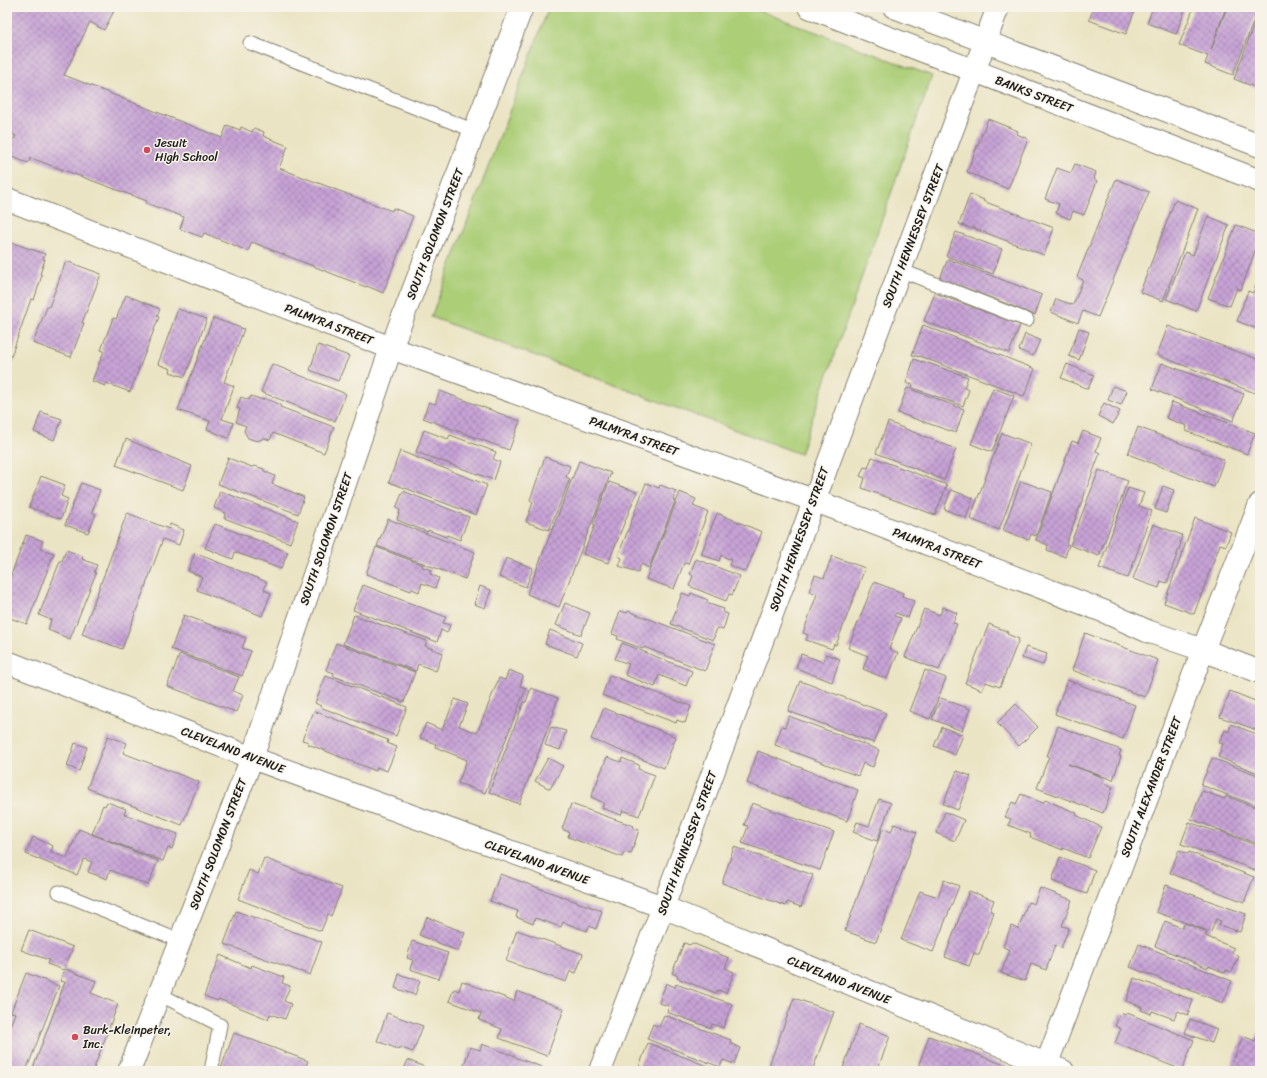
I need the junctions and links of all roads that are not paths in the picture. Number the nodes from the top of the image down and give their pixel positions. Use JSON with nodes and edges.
{"nodes":[{"id":1,"x":522,"y":7,"type":"edge"},
{"id":2,"x":809,"y":7,"type":"edge"},
{"id":3,"x":894,"y":7,"type":"edge"},
{"id":4,"x":998,"y":7,"type":"edge"},
{"id":5,"x":250,"y":43,"type":"dead end"},
{"id":6,"x":985,"y":43,"type":"junction"},
{"id":7,"x":975,"y":71,"type":"junction"},
{"id":8,"x":475,"y":131,"type":"junction"},
{"id":9,"x":1260,"y":146,"type":"edge"},
{"id":10,"x":1260,"y":181,"type":"edge"},
{"id":11,"x":7,"y":199,"type":"edge"},
{"id":12,"x":900,"y":270,"type":"junction"},
{"id":13,"x":1027,"y":320,"type":"dead end"},
{"id":14,"x":391,"y":348,"type":"junction"},
{"id":15,"x":814,"y":500,"type":"junction"},
{"id":16,"x":1260,"y":504,"type":"edge"},
{"id":17,"x":1203,"y":650,"type":"junction"},
{"id":18,"x":7,"y":662,"type":"edge"},
{"id":19,"x":1260,"y":672,"type":"edge"},
{"id":20,"x":252,"y":758,"type":"junction"},
{"id":21,"x":59,"y":892,"type":"dead end"},
{"id":22,"x":663,"y":908,"type":"junction"},
{"id":23,"x":180,"y":941,"type":"junction"},
{"id":24,"x":159,"y":994,"type":"junction"},
{"id":25,"x":1051,"y":1069,"type":"edge"},
{"id":26,"x":129,"y":1071,"type":"edge"},
{"id":27,"x":211,"y":1071,"type":"edge"},
{"id":28,"x":600,"y":1071,"type":"edge"}],
"edges":[{"from":1,"to":8,"type":"street","name":"SOUTH SOLOMON STREET"},
{"from":2,"to":7,"type":"street","name":"BANKS STREET"},
{"from":3,"to":6,"type":"street"},
{"from":4,"to":6,"type":"street","name":"SOUTH HENNESSEY STREET"},
{"from":5,"to":8,"type":"lane"},
{"from":6,"to":7,"type":"street","name":"SOUTH HENNESSEY STREET"},
{"from":6,"to":9,"type":"street"},
{"from":7,"to":10,"type":"street","name":"BANKS STREET"},
{"from":7,"to":12,"type":"street","name":"SOUTH HENNESSEY STREET"},
{"from":8,"to":14,"type":"street","name":"SOUTH SOLOMON STREET"},
{"from":11,"to":14,"type":"street","name":"PALMYRA STREET"},
{"from":12,"to":13,"type":"lane"},
{"from":12,"to":15,"type":"street","name":"SOUTH HENNESSEY STREET"},
{"from":14,"to":15,"type":"street","name":"PALMYRA STREET"},
{"from":14,"to":20,"type":"street","name":"SOUTH SOLOMON STREET"},
{"from":15,"to":17,"type":"street","name":"PALMYRA STREET"},
{"from":15,"to":22,"type":"street","name":"SOUTH HENNESSEY STREET"},
{"from":16,"to":17,"type":"street","name":"SOUTH ALEXANDER STREET"},
{"from":17,"to":19,"type":"street","name":"PALMYRA STREET"},
{"from":17,"to":25,"type":"street","name":"SOUTH ALEXANDER STREET"},
{"from":18,"to":20,"type":"street","name":"CLEVELAND AVENUE"},
{"from":20,"to":22,"type":"street","name":"CLEVELAND AVENUE"},
{"from":20,"to":23,"type":"street","name":"SOUTH SOLOMON STREET"},
{"from":21,"to":23,"type":"lane"},
{"from":22,"to":25,"type":"street","name":"CLEVELAND AVENUE"},
{"from":22,"to":28,"type":"street","name":"SOUTH HENNESSEY STREET"},
{"from":23,"to":24,"type":"street","name":"SOUTH SOLOMON STREET"},
{"from":24,"to":26,"type":"street","name":"SOUTH SOLOMON STREET"},
{"from":24,"to":27,"type":"lane"}]}
